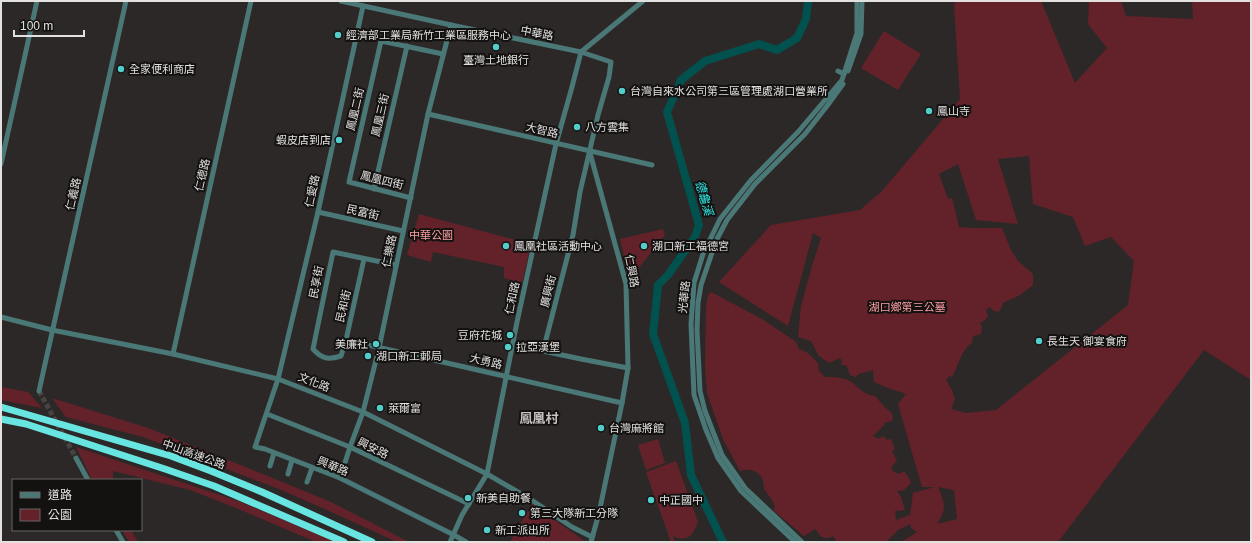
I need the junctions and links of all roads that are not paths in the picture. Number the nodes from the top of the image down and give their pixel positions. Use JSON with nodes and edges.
{"nodes":[{"id":1,"x":37,"y":1,"type":"edge"},
{"id":2,"x":126,"y":1,"type":"edge"},
{"id":3,"x":251,"y":1,"type":"edge"},
{"id":4,"x":340,"y":1,"type":"edge"},
{"id":5,"x":643,"y":1,"type":"edge"},
{"id":6,"x":857,"y":1,"type":"edge"},
{"id":7,"x":862,"y":1,"type":"edge"},
{"id":8,"x":363,"y":6,"type":"junction"},
{"id":9,"x":451,"y":26,"type":"junction"},
{"id":10,"x":407,"y":46,"type":"junction"},
{"id":11,"x":581,"y":52,"type":"junction"},
{"id":12,"x":444,"y":54,"type":"junction"},
{"id":13,"x":428,"y":114,"type":"junction"},
{"id":14,"x":556,"y":144,"type":"junction"},
{"id":15,"x":590,"y":152,"type":"junction"},
{"id":16,"x":1,"y":164,"type":"edge"},
{"id":17,"x":652,"y":166,"type":"dead end"},
{"id":18,"x":349,"y":182,"type":"joint"},
{"id":19,"x":374,"y":189,"type":"junction"},
{"id":20,"x":411,"y":198,"type":"junction"},
{"id":21,"x":318,"y":212,"type":"junction"},
{"id":22,"x":403,"y":231,"type":"junction"},
{"id":23,"x":364,"y":259,"type":"junction"},
{"id":24,"x":396,"y":265,"type":"junction"},
{"id":25,"x":1,"y":318,"type":"edge"},
{"id":26,"x":52,"y":330,"type":"junction"},
{"id":27,"x":346,"y":340,"type":"junction"},
{"id":28,"x":379,"y":348,"type":"junction"},
{"id":29,"x":173,"y":354,"type":"junction"},
{"id":30,"x":341,"y":356,"type":"joint"},
{"id":31,"x":628,"y":368,"type":"junction"},
{"id":32,"x":507,"y":376,"type":"junction"},
{"id":33,"x":278,"y":379,"type":"junction"},
{"id":34,"x":39,"y":391,"type":"tunnel mouth"},
{"id":35,"x":622,"y":404,"type":"junction"},
{"id":36,"x":1,"y":407,"type":"edge"},
{"id":37,"x":364,"y":412,"type":"junction"},
{"id":38,"x":266,"y":414,"type":"junction"},
{"id":39,"x":1,"y":419,"type":"edge"},
{"id":40,"x":708,"y":429,"type":"junction"},
{"id":41,"x":350,"y":447,"type":"junction"},
{"id":42,"x":274,"y":453,"type":"junction"},
{"id":43,"x":76,"y":458,"type":"tunnel mouth"},
{"id":44,"x":292,"y":460,"type":"junction"},
{"id":45,"x":270,"y":466,"type":"dead end"},
{"id":46,"x":312,"y":468,"type":"junction"},
{"id":47,"x":288,"y":474,"type":"dead end"},
{"id":48,"x":487,"y":474,"type":"junction"},
{"id":49,"x":340,"y":478,"type":"junction"},
{"id":50,"x":87,"y":479,"type":"edge"},
{"id":51,"x":307,"y":482,"type":"dead end"},
{"id":52,"x":742,"y":490,"type":"junction"},
{"id":53,"x":469,"y":504,"type":"junction"},
{"id":54,"x":117,"y":531,"type":"edge"},
{"id":55,"x":454,"y":535,"type":"junction"},
{"id":56,"x":592,"y":540,"type":"edge"},
{"id":57,"x":123,"y":542,"type":"edge"},
{"id":58,"x":344,"y":542,"type":"edge"},
{"id":59,"x":372,"y":542,"type":"edge"},
{"id":60,"x":450,"y":542,"type":"edge"},
{"id":61,"x":466,"y":542,"type":"edge"},
{"id":62,"x":794,"y":542,"type":"edge"},
{"id":63,"x":802,"y":542,"type":"edge"}],
"edges":[{"from":1,"to":16,"type":"street"},
{"from":2,"to":26,"type":"street","name":"仁義路"},
{"from":3,"to":29,"type":"street","name":"仁德路"},
{"from":4,"to":8,"type":"street","name":"中華路"},
{"from":5,"to":11,"type":"street"},
{"from":6,"to":40,"type":"street","name":"光華路"},
{"from":7,"to":40,"type":"street","name":"光華路"},
{"from":8,"to":9,"type":"street","name":"中華路"},
{"from":8,"to":21,"type":"street","name":"仁愛路"},
{"from":9,"to":11,"type":"street","name":"中華路"},
{"from":9,"to":12,"type":"street","name":"仁樂路"},
{"from":10,"to":12,"type":"street"},
{"from":10,"to":18,"type":"street","name":"鳳凰二街"},
{"from":10,"to":19,"type":"street","name":"鳳凰三街"},
{"from":11,"to":14,"type":"street","name":"仁和路"},
{"from":11,"to":15,"type":"street","name":"仁興路"},
{"from":12,"to":13,"type":"street","name":"仁樂路"},
{"from":13,"to":14,"type":"street","name":"大智路"},
{"from":13,"to":20,"type":"street","name":"仁樂路"},
{"from":14,"to":15,"type":"street","name":"大智路"},
{"from":14,"to":32,"type":"street","name":"仁和路"},
{"from":15,"to":17,"type":"street","name":"大智路"},
{"from":15,"to":31,"type":"street","name":"仁興路"},
{"from":15,"to":31,"type":"street","name":"廣興街"},
{"from":18,"to":19,"type":"street","name":"鳳凰四街"},
{"from":19,"to":20,"type":"street","name":"鳳凰四街"},
{"from":20,"to":22,"type":"street","name":"仁樂路"},
{"from":21,"to":22,"type":"street","name":"民富街"},
{"from":21,"to":33,"type":"street","name":"仁愛路"},
{"from":22,"to":24,"type":"street","name":"仁樂路"},
{"from":23,"to":24,"type":"street","name":"民享街"},
{"from":23,"to":27,"type":"street","name":"民和街"},
{"from":23,"to":30,"type":"street","name":"民享街"},
{"from":24,"to":28,"type":"street","name":"仁樂路"},
{"from":25,"to":26,"type":"street","name":"文化路"},
{"from":26,"to":29,"type":"street","name":"文化路"},
{"from":26,"to":34,"type":"street","name":"仁義路"},
{"from":27,"to":28,"type":"street","name":"大勇路"},
{"from":27,"to":30,"type":"street","name":"民和街"},
{"from":28,"to":32,"type":"street","name":"大勇路"},
{"from":28,"to":37,"type":"street","name":"仁樂路"},
{"from":29,"to":33,"type":"street","name":"文化路"},
{"from":31,"to":35,"type":"street","name":"仁興路"},
{"from":32,"to":35,"type":"street","name":"大勇路"},
{"from":32,"to":48,"type":"street","name":"仁和路"},
{"from":33,"to":37,"type":"street","name":"文化路"},
{"from":33,"to":38,"type":"street","name":"興華路"},
{"from":35,"to":56,"type":"street","name":"仁興路"},
{"from":36,"to":59,"type":"highway","name":"中山高速公路"},
{"from":37,"to":41,"type":"street","name":"仁樂路"},
{"from":37,"to":48,"type":"street","name":"文化路"},
{"from":38,"to":41,"type":"street","name":"興安路"},
{"from":38,"to":42,"type":"street","name":"興華路"},
{"from":39,"to":58,"type":"highway"},
{"from":40,"to":52,"type":"street","name":"光華路"},
{"from":41,"to":49,"type":"street","name":"仁樂路"},
{"from":41,"to":53,"type":"street","name":"興安路"},
{"from":42,"to":44,"type":"street","name":"興華路"},
{"from":42,"to":45,"type":"street"},
{"from":43,"to":50,"type":"street"},
{"from":44,"to":46,"type":"street","name":"興華路"},
{"from":44,"to":47,"type":"street"},
{"from":46,"to":49,"type":"street","name":"興華路"},
{"from":46,"to":51,"type":"street"},
{"from":48,"to":53,"type":"street","name":"仁和路"},
{"from":48,"to":56,"type":"street","name":"文化路"},
{"from":49,"to":55,"type":"street","name":"興華路"},
{"from":52,"to":62,"type":"street","name":"光華路"},
{"from":52,"to":63,"type":"street","name":"光華路"},
{"from":53,"to":55,"type":"street","name":"仁和路"},
{"from":54,"to":57,"type":"street"},
{"from":55,"to":60,"type":"street","name":"仁和路"},
{"from":55,"to":61,"type":"street","name":"興華路"}]}
